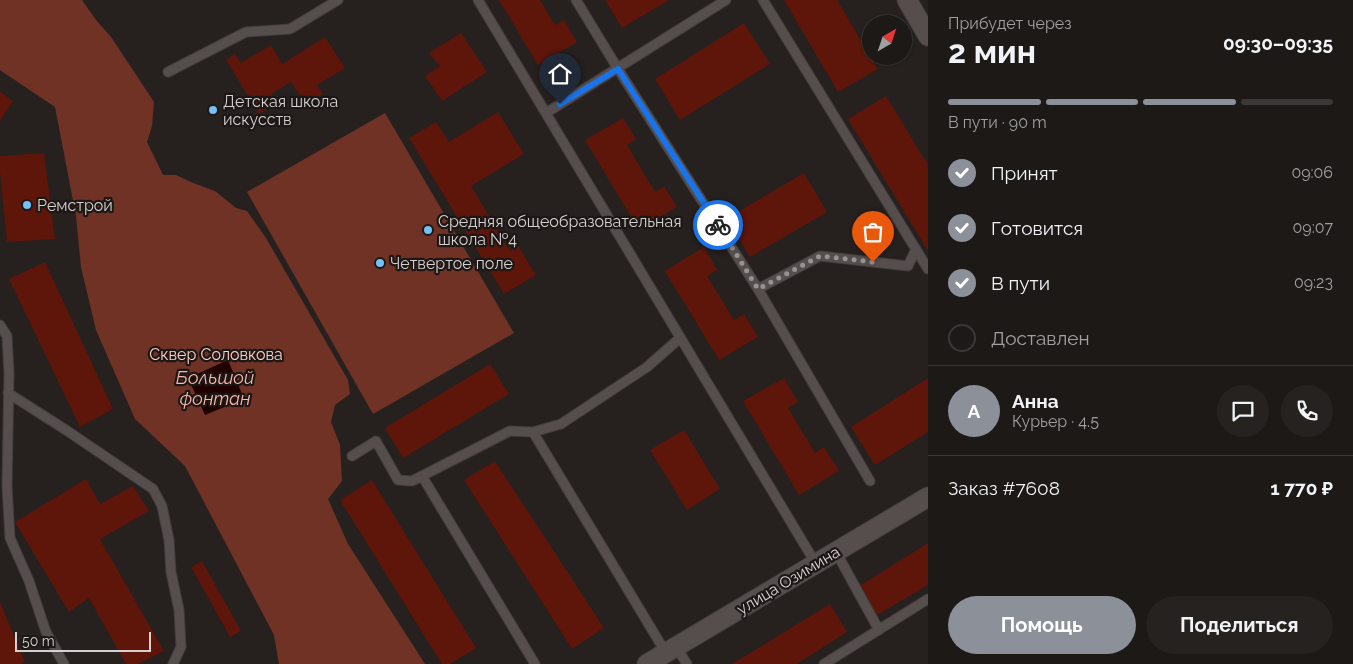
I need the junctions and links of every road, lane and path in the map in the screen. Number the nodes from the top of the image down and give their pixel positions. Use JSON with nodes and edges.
{"nodes":[{"id":1,"x":338,"y":0,"type":"edge"},
{"id":2,"x":478,"y":0,"type":"edge"},
{"id":3,"x":576,"y":0,"type":"edge"},
{"id":4,"x":726,"y":0,"type":"edge"},
{"id":5,"x":764,"y":0,"type":"edge"},
{"id":6,"x":907,"y":0,"type":"edge"},
{"id":7,"x":928,"y":36,"type":"edge"},
{"id":8,"x":618,"y":69,"type":"junction"},
{"id":9,"x":168,"y":72,"type":"dead end"},
{"id":10,"x":546,"y":113,"type":"junction"},
{"id":11,"x":916,"y":249,"type":"junction"},
{"id":12,"x":928,"y":269,"type":"edge"},
{"id":13,"x":758,"y":289,"type":"junction"},
{"id":14,"x":0,"y":325,"type":"edge"},
{"id":15,"x":680,"y":338,"type":"junction"},
{"id":16,"x":8,"y":393,"type":"dead end"},
{"id":17,"x":533,"y":432,"type":"junction"},
{"id":18,"x":352,"y":456,"type":"dead end"},
{"id":19,"x":422,"y":476,"type":"junction"},
{"id":20,"x":870,"y":481,"type":"dead end"},
{"id":21,"x":928,"y":497,"type":"edge"},
{"id":22,"x":836,"y":552,"type":"junction"},
{"id":23,"x":816,"y":564,"type":"junction"},
{"id":24,"x":928,"y":599,"type":"edge"},
{"id":25,"x":878,"y":630,"type":"junction"},
{"id":26,"x":671,"y":650,"type":"junction"},
{"id":27,"x":64,"y":664,"type":"edge"},
{"id":28,"x":173,"y":664,"type":"edge"},
{"id":29,"x":535,"y":664,"type":"edge"},
{"id":30,"x":648,"y":664,"type":"edge"},
{"id":31,"x":687,"y":664,"type":"edge"},
{"id":32,"x":824,"y":664,"type":"edge"}],
"edges":[{"from":1,"to":9,"type":"lane"},
{"from":2,"to":10,"type":"lane"},
{"from":3,"to":8,"type":"lane"},
{"from":4,"to":8,"type":"lane"},
{"from":5,"to":11,"type":"lane"},
{"from":6,"to":7,"type":"street"},
{"from":8,"to":10,"type":"lane"},
{"from":8,"to":13,"type":"lane"},
{"from":10,"to":15,"type":"lane"},
{"from":11,"to":12,"type":"lane"},
{"from":11,"to":13,"type":"lane"},
{"from":13,"to":20,"type":"lane"},
{"from":14,"to":27,"type":"lane"},
{"from":15,"to":17,"type":"lane"},
{"from":15,"to":23,"type":"lane"},
{"from":16,"to":28,"type":"lane"},
{"from":17,"to":19,"type":"lane"},
{"from":17,"to":26,"type":"lane"},
{"from":18,"to":19,"type":"lane"},
{"from":19,"to":29,"type":"lane"},
{"from":21,"to":22,"type":"street","name":"улица Озимина"},
{"from":22,"to":23,"type":"street","name":"улица Озимина"},
{"from":22,"to":25,"type":"lane"},
{"from":23,"to":26,"type":"street","name":"улица Озимина"},
{"from":24,"to":25,"type":"lane"},
{"from":25,"to":32,"type":"lane"},
{"from":26,"to":30,"type":"street","name":"улица Озимина"},
{"from":26,"to":31,"type":"lane"}]}
